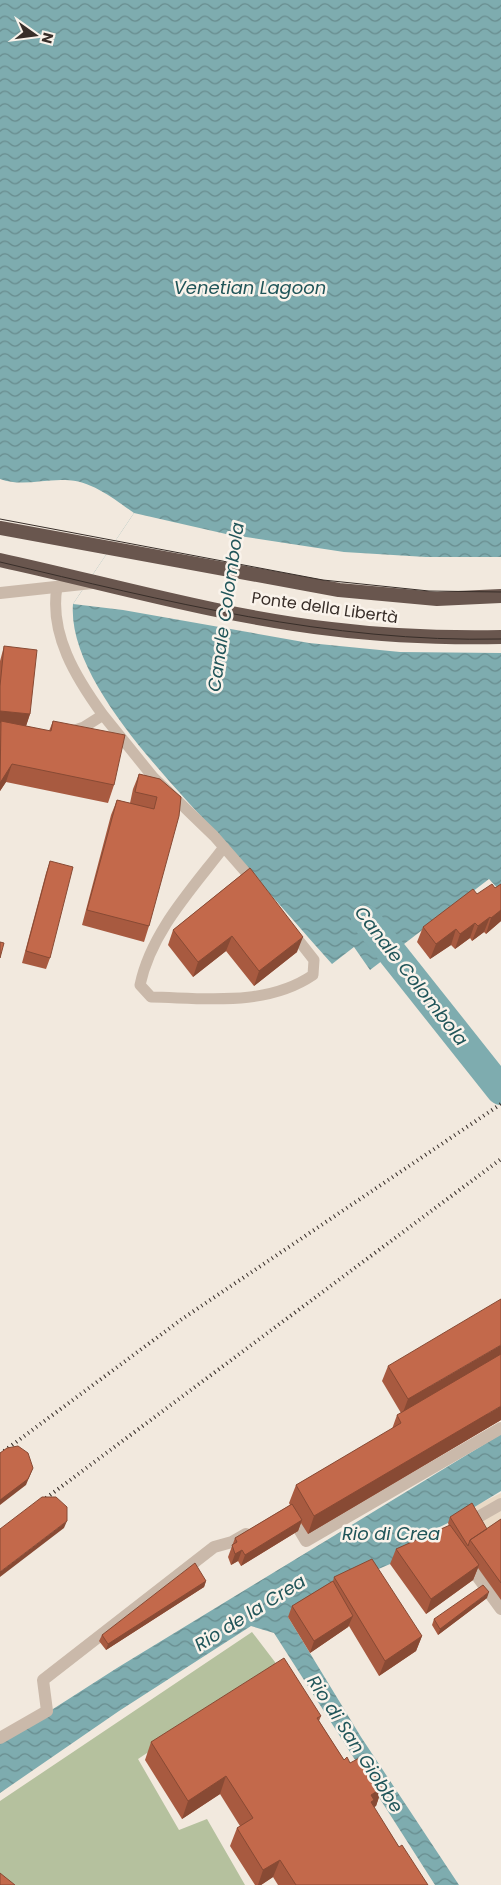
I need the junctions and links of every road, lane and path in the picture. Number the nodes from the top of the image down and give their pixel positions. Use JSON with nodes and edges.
{"nodes":[{"id":1,"x":0,"y":528,"type":"edge"},
{"id":2,"x":0,"y":560,"type":"edge"},
{"id":3,"x":92,"y":583,"type":"junction"},
{"id":4,"x":57,"y":587,"type":"junction"},
{"id":5,"x":0,"y":593,"type":"edge"},
{"id":6,"x":501,"y":596,"type":"edge"},
{"id":7,"x":501,"y":637,"type":"edge"},
{"id":8,"x":102,"y":714,"type":"junction"},
{"id":9,"x":58,"y":732,"type":"edge"},
{"id":10,"x":224,"y":847,"type":"junction"},
{"id":11,"x":260,"y":890,"type":"edge"},
{"id":12,"x":284,"y":921,"type":"edge"},
{"id":13,"x":501,"y":1428,"type":"edge"},
{"id":14,"x":501,"y":1504,"type":"edge"},
{"id":15,"x":279,"y":1514,"type":"edge"},
{"id":16,"x":480,"y":1516,"type":"edge"},
{"id":17,"x":256,"y":1528,"type":"edge"},
{"id":18,"x":461,"y":1554,"type":"edge"},
{"id":19,"x":501,"y":1609,"type":"edge"},
{"id":20,"x":0,"y":1738,"type":"edge"}],
"edges":[{"from":1,"to":6,"type":"highway","name":"Ponte della Libertà"},
{"from":2,"to":3,"type":"highway","name":"Ponte della Libertà"},
{"from":3,"to":4,"type":"street"},
{"from":3,"to":7,"type":"highway","name":"Ponte della Libertà"},
{"from":4,"to":5,"type":"street"},
{"from":4,"to":8,"type":"lane"},
{"from":8,"to":9,"type":"lane"},
{"from":8,"to":10,"type":"lane"},
{"from":10,"to":11,"type":"lane"},
{"from":10,"to":12,"type":"lane"},
{"from":13,"to":15,"type":"street"},
{"from":14,"to":16,"type":"street"},
{"from":17,"to":20,"type":"street"},
{"from":18,"to":19,"type":"street"}]}
